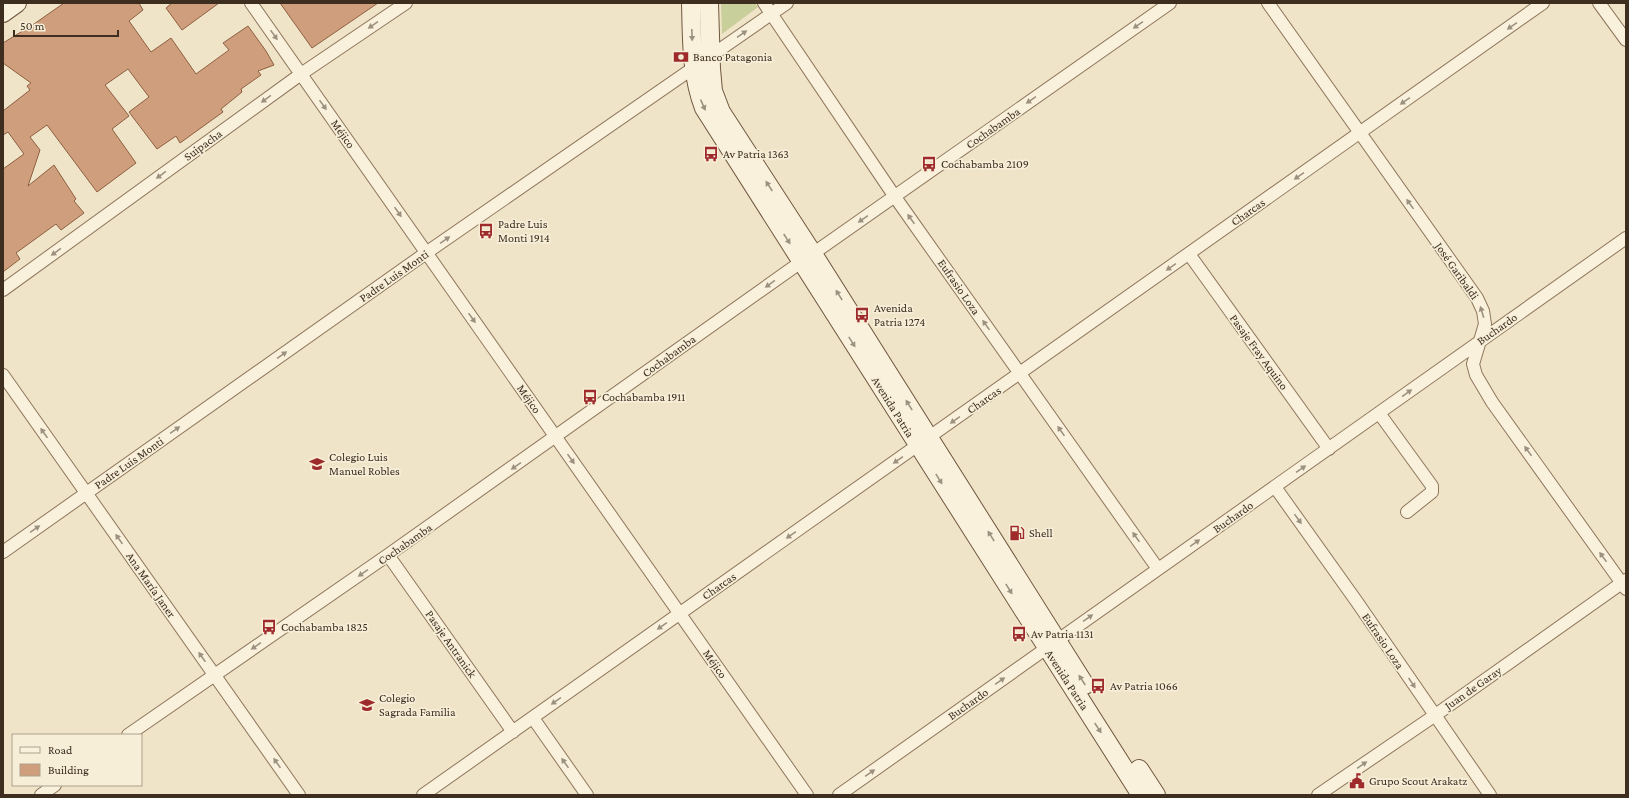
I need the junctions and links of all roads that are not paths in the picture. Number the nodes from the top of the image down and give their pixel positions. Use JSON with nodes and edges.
{"nodes":[{"id":1,"x":17,"y":3,"type":"edge"},
{"id":2,"x":252,"y":3,"type":"edge"},
{"id":3,"x":406,"y":3,"type":"edge"},
{"id":4,"x":691,"y":3,"type":"edge"},
{"id":5,"x":709,"y":3,"type":"edge"},
{"id":6,"x":764,"y":3,"type":"edge"},
{"id":7,"x":787,"y":3,"type":"edge"},
{"id":8,"x":1170,"y":3,"type":"edge"},
{"id":9,"x":1268,"y":3,"type":"edge"},
{"id":10,"x":1543,"y":3,"type":"edge"},
{"id":11,"x":1599,"y":3,"type":"edge"},
{"id":12,"x":3,"y":13,"type":"edge"},
{"id":13,"x":772,"y":14,"type":"junction"},
{"id":14,"x":1626,"y":40,"type":"edge"},
{"id":15,"x":711,"y":55,"type":"junction"},
{"id":16,"x":693,"y":68,"type":"junction"},
{"id":17,"x":301,"y":74,"type":"junction"},
{"id":18,"x":1359,"y":134,"type":"junction"},
{"id":19,"x":895,"y":197,"type":"junction"},
{"id":20,"x":1626,"y":238,"type":"edge"},
{"id":21,"x":426,"y":253,"type":"junction"},
{"id":22,"x":1189,"y":254,"type":"junction"},
{"id":23,"x":807,"y":258,"type":"junction"},
{"id":24,"x":3,"y":290,"type":"edge"},
{"id":25,"x":1481,"y":340,"type":"junction"},
{"id":26,"x":1021,"y":373,"type":"junction"},
{"id":27,"x":3,"y":375,"type":"edge"},
{"id":28,"x":1379,"y":413,"type":"junction"},
{"id":29,"x":556,"y":437,"type":"junction"},
{"id":30,"x":924,"y":442,"type":"junction"},
{"id":31,"x":1329,"y":449,"type":"junction"},
{"id":32,"x":1275,"y":487,"type":"junction"},
{"id":33,"x":86,"y":493,"type":"junction"},
{"id":34,"x":1407,"y":512,"type":"dead end"},
{"id":35,"x":3,"y":552,"type":"edge"},
{"id":36,"x":388,"y":556,"type":"junction"},
{"id":37,"x":1158,"y":569,"type":"junction"},
{"id":38,"x":1625,"y":584,"type":"edge"},
{"id":39,"x":680,"y":614,"type":"junction"},
{"id":40,"x":1052,"y":644,"type":"junction"},
{"id":41,"x":215,"y":675,"type":"junction"},
{"id":42,"x":1434,"y":716,"type":"junction"},
{"id":43,"x":533,"y":718,"type":"junction"},
{"id":44,"x":513,"y":732,"type":"junction"},
{"id":45,"x":129,"y":734,"type":"edge"},
{"id":46,"x":54,"y":786,"type":"edge"},
{"id":47,"x":41,"y":795,"type":"edge"},
{"id":48,"x":299,"y":795,"type":"edge"},
{"id":49,"x":423,"y":795,"type":"edge"},
{"id":50,"x":587,"y":795,"type":"edge"},
{"id":51,"x":807,"y":795,"type":"edge"},
{"id":52,"x":839,"y":795,"type":"edge"},
{"id":53,"x":1141,"y":795,"type":"edge"},
{"id":54,"x":1156,"y":795,"type":"edge"},
{"id":55,"x":1318,"y":795,"type":"edge"},
{"id":56,"x":1490,"y":795,"type":"edge"}],
"edges":[{"from":1,"to":12,"type":"main road"},
{"from":2,"to":17,"type":"street","name":"Méjico","one_way":true},
{"from":3,"to":17,"type":"street","name":"Suipacha","one_way":true},
{"from":4,"to":16,"type":"main road","name":"Avenida Patria","one_way":true},
{"from":5,"to":15,"type":"main road","name":"Avenida Patria"},
{"from":6,"to":13,"type":"street","name":"Eufrasio Loza"},
{"from":7,"to":13,"type":"street","name":"Padre Luis Monti"},
{"from":8,"to":19,"type":"street","name":"Cochabamba","one_way":true},
{"from":9,"to":18,"type":"street","name":"José Garibaldi"},
{"from":10,"to":18,"type":"street","name":"Charcas","one_way":true},
{"from":11,"to":14,"type":"street"},
{"from":15,"to":13,"type":"street","name":"Padre Luis Monti","one_way":true},
{"from":13,"to":19,"type":"street","name":"Eufrasio Loza"},
{"from":15,"to":16,"type":"street","name":"Padre Luis Monti"},
{"from":23,"to":15,"type":"main road","name":"Avenida Patria","one_way":true},
{"from":21,"to":16,"type":"street","name":"Padre Luis Monti","one_way":true},
{"from":16,"to":23,"type":"main road","name":"Avenida Patria","one_way":true},
{"from":17,"to":21,"type":"street","name":"Méjico","one_way":true},
{"from":17,"to":24,"type":"street","name":"Suipacha","one_way":true},
{"from":18,"to":22,"type":"street","name":"Charcas","one_way":true},
{"from":25,"to":18,"type":"street","name":"José Garibaldi","one_way":true},
{"from":19,"to":23,"type":"street","name":"Cochabamba","one_way":true},
{"from":26,"to":19,"type":"street","name":"Eufrasio Loza","one_way":true},
{"from":20,"to":25,"type":"street","name":"Buchardo"},
{"from":21,"to":29,"type":"street","name":"Méjico","one_way":true},
{"from":33,"to":21,"type":"street","name":"Padre Luis Monti","one_way":true},
{"from":22,"to":26,"type":"street","name":"Charcas","one_way":true},
{"from":22,"to":31,"type":"street","name":"Pasaje Fray Aquino"},
{"from":23,"to":29,"type":"street","name":"Cochabamba","one_way":true},
{"from":23,"to":30,"type":"main road","name":"Avenida Patria"},
{"from":28,"to":25,"type":"street","name":"Buchardo","one_way":true},
{"from":38,"to":25,"type":"street","name":"José Garibaldi","one_way":true},
{"from":26,"to":30,"type":"street","name":"Charcas","one_way":true},
{"from":37,"to":26,"type":"street","name":"Eufrasio Loza","one_way":true},
{"from":33,"to":27,"type":"street","name":"Ana María Janer","one_way":true},
{"from":28,"to":31,"type":"street","name":"Buchardo"},
{"from":28,"to":34,"type":"street"},
{"from":29,"to":36,"type":"street","name":"Cochabamba","one_way":true},
{"from":29,"to":39,"type":"street","name":"Méjico","one_way":true},
{"from":30,"to":39,"type":"street","name":"Charcas","one_way":true},
{"from":30,"to":40,"type":"main road","name":"Avenida Patria"},
{"from":32,"to":31,"type":"street","name":"Buchardo","one_way":true},
{"from":37,"to":32,"type":"street","name":"Buchardo","one_way":true},
{"from":32,"to":42,"type":"street","name":"Eufrasio Loza","one_way":true},
{"from":35,"to":33,"type":"street","name":"Padre Luis Monti","one_way":true},
{"from":41,"to":33,"type":"street","name":"Ana María Janer","one_way":true},
{"from":36,"to":41,"type":"street","name":"Cochabamba","one_way":true},
{"from":36,"to":44,"type":"street","name":"Pasaje Antranick"},
{"from":40,"to":37,"type":"street","name":"Buchardo","one_way":true},
{"from":38,"to":42,"type":"street","name":"Juan de Garay"},
{"from":39,"to":43,"type":"street","name":"Charcas","one_way":true},
{"from":39,"to":51,"type":"street","name":"Méjico"},
{"from":52,"to":40,"type":"street","name":"Buchardo","one_way":true},
{"from":40,"to":53,"type":"main road","name":"Avenida Patria","one_way":true},
{"from":54,"to":40,"type":"main road","name":"Avenida Patria","one_way":true},
{"from":41,"to":45,"type":"street","name":"Cochabamba"},
{"from":48,"to":41,"type":"street","name":"Ana María Janer","one_way":true},
{"from":55,"to":42,"type":"street","name":"Juan de Garay","one_way":true},
{"from":42,"to":56,"type":"street","name":"Eufrasio Loza"},
{"from":43,"to":44,"type":"street","name":"Charcas"},
{"from":50,"to":43,"type":"street","one_way":true},
{"from":44,"to":49,"type":"street","name":"Charcas"},
{"from":46,"to":47,"type":"street"}]}
